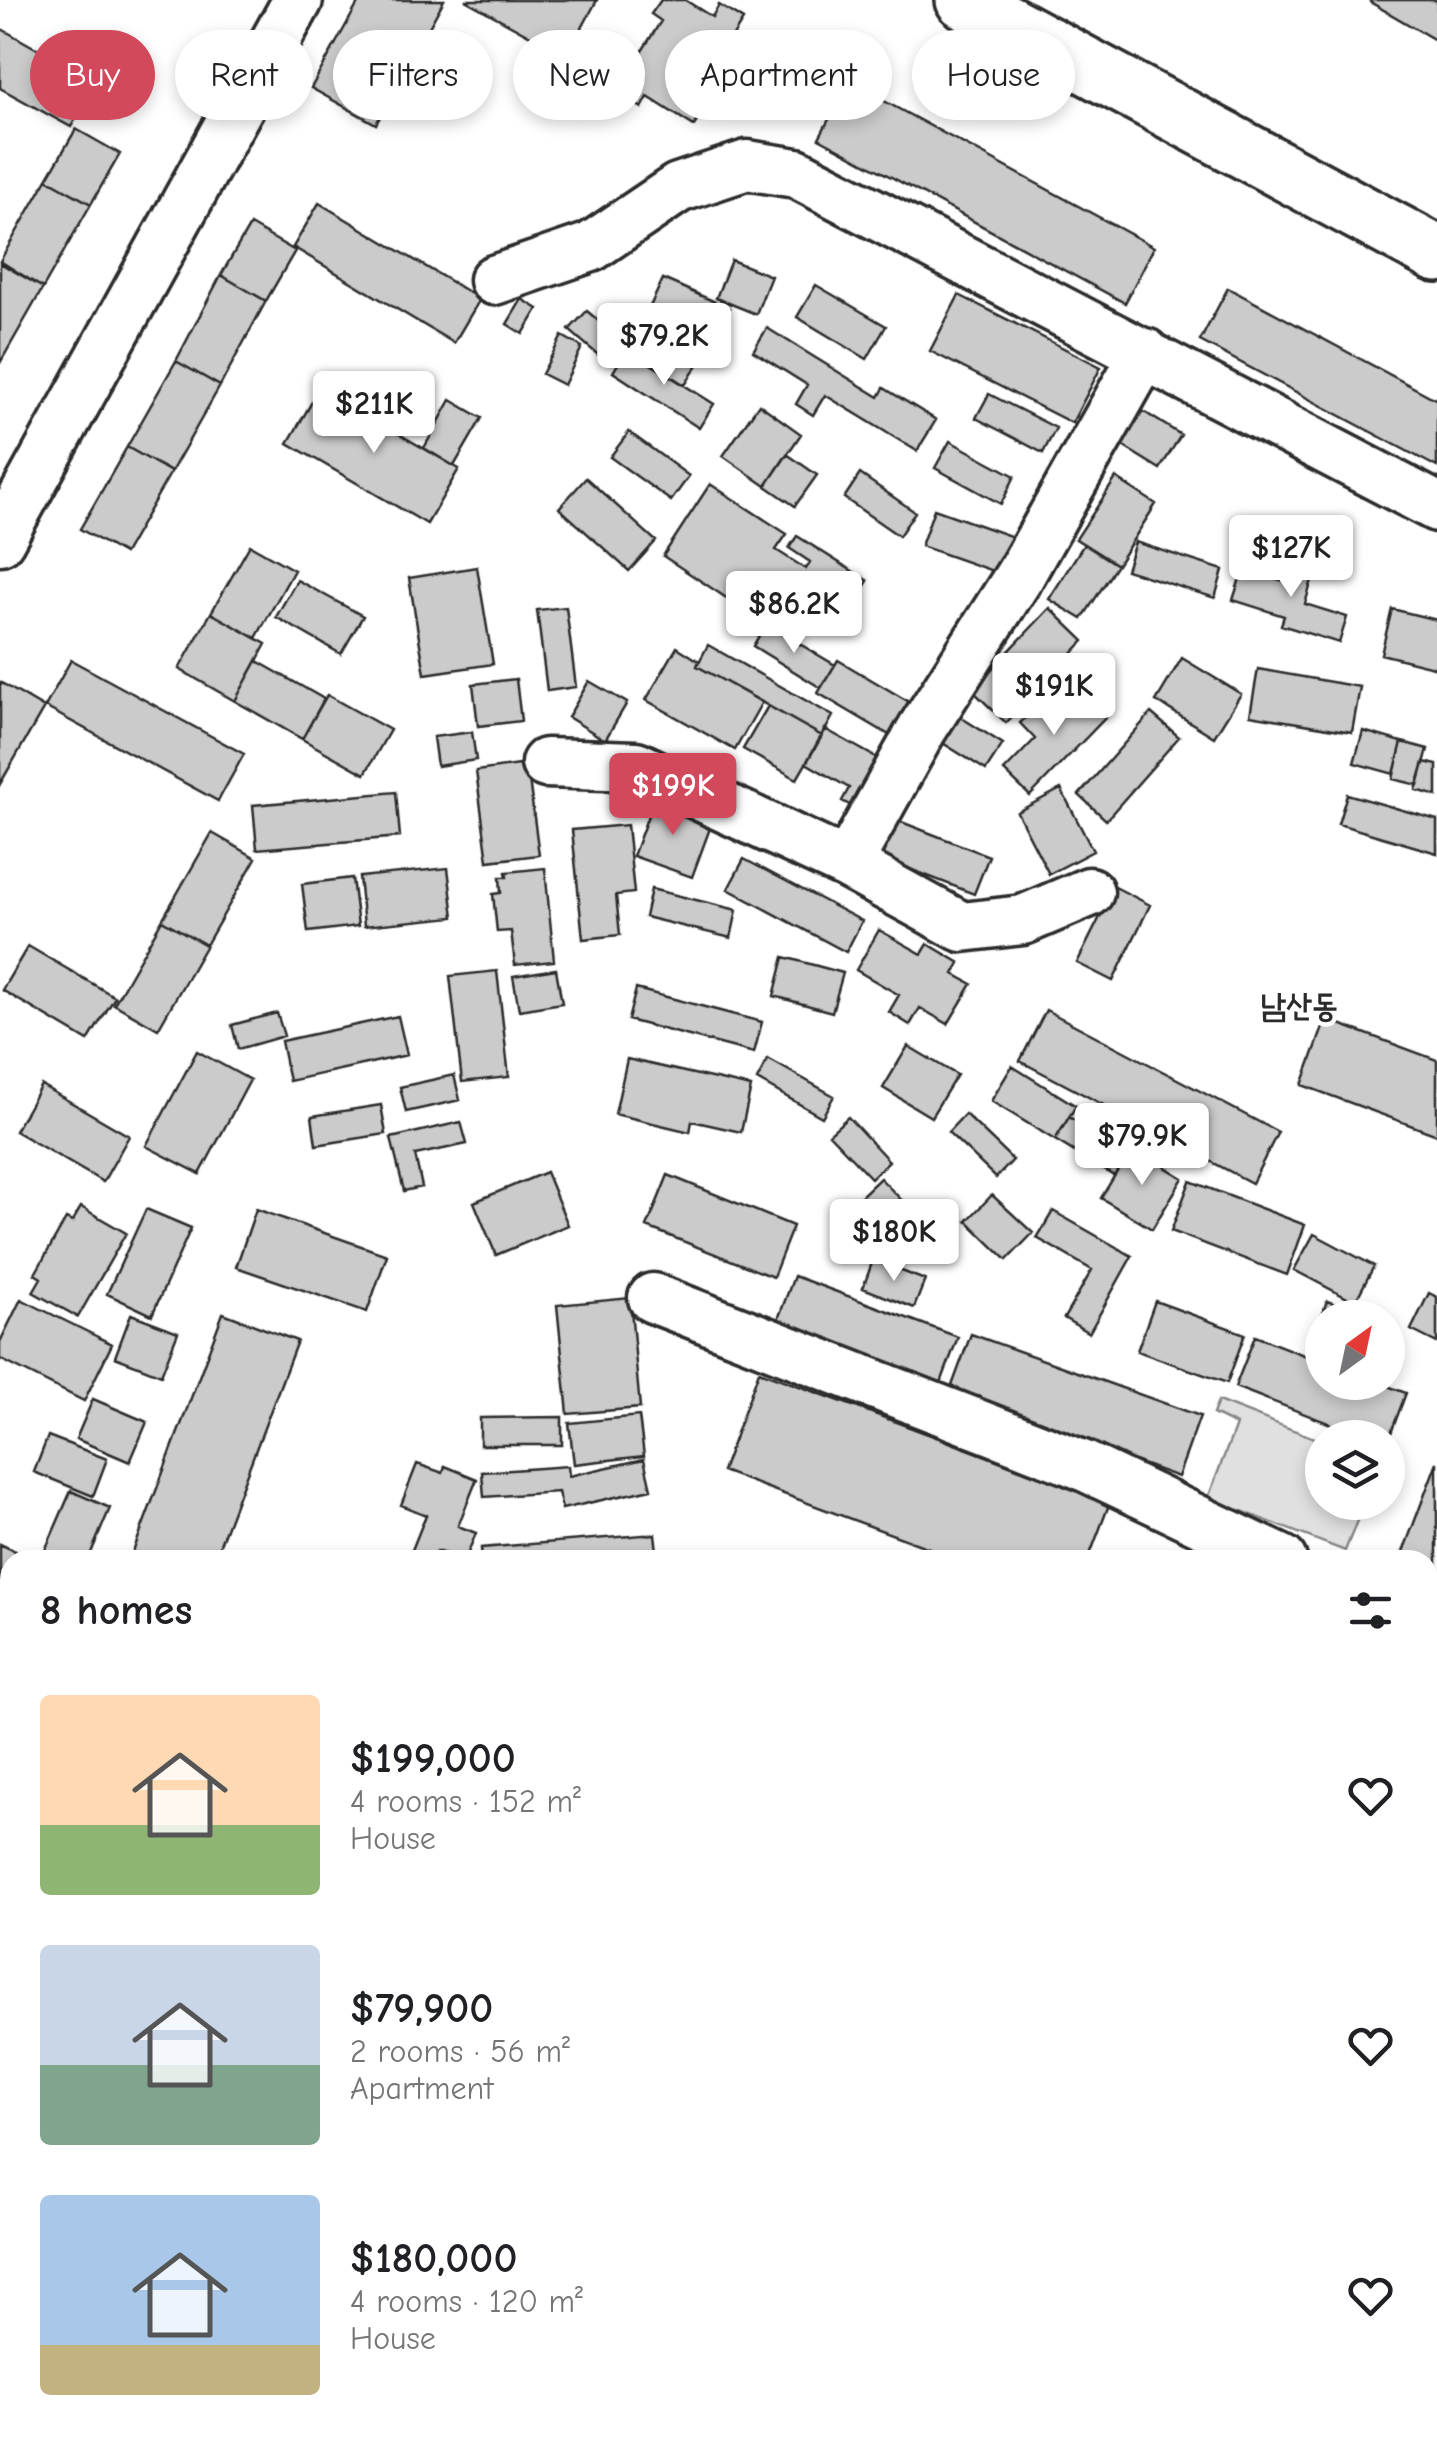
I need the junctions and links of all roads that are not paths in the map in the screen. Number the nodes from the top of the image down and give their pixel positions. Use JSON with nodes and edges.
{"nodes":[{"id":1,"x":298,"y":0,"type":"edge"},
{"id":2,"x":964,"y":0,"type":"edge"},
{"id":3,"x":1437,"y":254,"type":"edge"},
{"id":4,"x":494,"y":280,"type":"dead end"},
{"id":5,"x":1145,"y":354,"type":"junction"},
{"id":6,"x":1437,"y":508,"type":"edge"},
{"id":7,"x":0,"y":540,"type":"edge"},
{"id":8,"x":546,"y":763,"type":"dead end"},
{"id":9,"x":847,"y":864,"type":"junction"},
{"id":10,"x":1089,"y":892,"type":"dead end"},
{"id":11,"x":654,"y":1298,"type":"dead end"},
{"id":12,"x":1261,"y":1550,"type":"edge"}],
"edges":[{"from":1,"to":7,"type":"street"},
{"from":2,"to":3,"type":"main road"},
{"from":4,"to":5,"type":"street"},
{"from":5,"to":6,"type":"street"},
{"from":5,"to":9,"type":"street"},
{"from":8,"to":9,"type":"street"},
{"from":9,"to":10,"type":"street"},
{"from":11,"to":12,"type":"street"}]}
